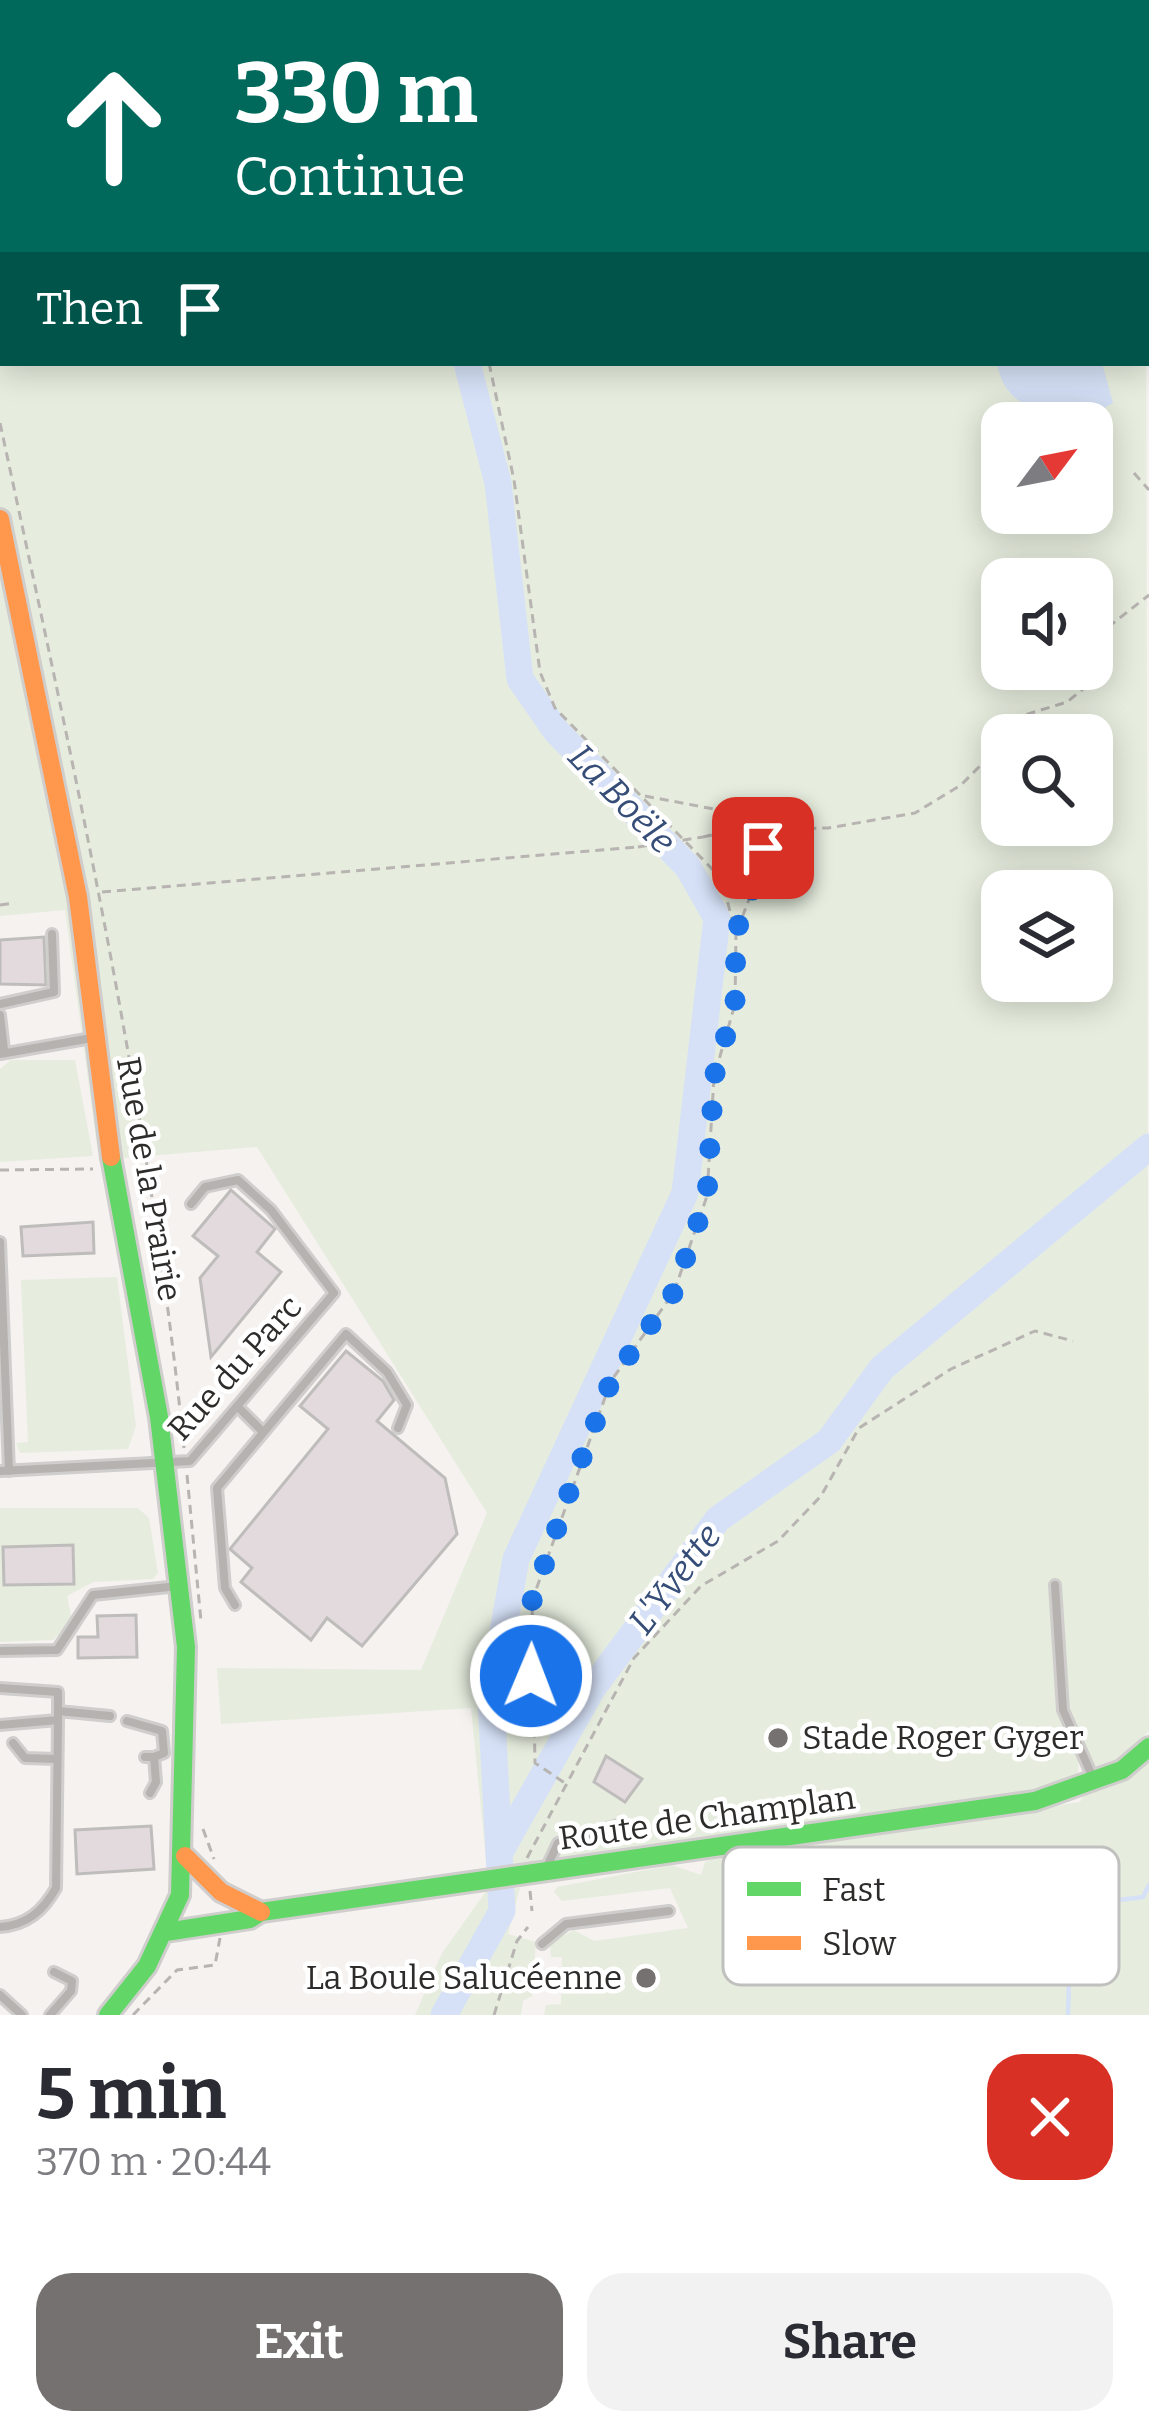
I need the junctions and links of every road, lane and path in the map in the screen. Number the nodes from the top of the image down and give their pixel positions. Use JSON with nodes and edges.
{"nodes":[{"id":1,"x":490,"y":366,"type":"edge"},
{"id":2,"x":0,"y":423,"type":"edge"},
{"id":3,"x":1134,"y":473,"type":"dead end"},
{"id":4,"x":1149,"y":490,"type":"edge"},
{"id":5,"x":0,"y":519,"type":"edge"},
{"id":6,"x":1149,"y":595,"type":"edge"},
{"id":7,"x":1113,"y":623,"type":"edge"},
{"id":8,"x":1083,"y":690,"type":"edge"},
{"id":9,"x":1028,"y":714,"type":"edge"},
{"id":10,"x":981,"y":765,"type":"edge"},
{"id":11,"x":644,"y":796,"type":"junction"},
{"id":12,"x":735,"y":830,"type":"junction"},
{"id":13,"x":758,"y":831,"type":"junction"},
{"id":14,"x":103,"y":892,"type":"dead end"},
{"id":15,"x":15,"y":904,"type":"dead end"},
{"id":16,"x":0,"y":905,"type":"edge"},
{"id":17,"x":736,"y":932,"type":"junction"},
{"id":18,"x":52,"y":934,"type":"dead end"},
{"id":19,"x":0,"y":1004,"type":"edge"},
{"id":20,"x":0,"y":1015,"type":"edge"},
{"id":21,"x":94,"y":1038,"type":"junction"},
{"id":22,"x":2,"y":1052,"type":"edge"},
{"id":23,"x":113,"y":1168,"type":"junction"},
{"id":24,"x":0,"y":1170,"type":"edge"},
{"id":25,"x":191,"y":1204,"type":"dead end"},
{"id":26,"x":0,"y":1242,"type":"edge"},
{"id":27,"x":1073,"y":1341,"type":"dead end"},
{"id":28,"x":237,"y":1406,"type":"junction"},
{"id":29,"x":398,"y":1428,"type":"dead end"},
{"id":30,"x":263,"y":1432,"type":"junction"},
{"id":31,"x":176,"y":1464,"type":"junction"},
{"id":32,"x":4,"y":1471,"type":"edge"},
{"id":33,"x":179,"y":1586,"type":"junction"},
{"id":34,"x":1055,"y":1586,"type":"dead end"},
{"id":35,"x":236,"y":1605,"type":"dead end"},
{"id":36,"x":202,"y":1634,"type":"dead end"},
{"id":37,"x":0,"y":1651,"type":"edge"},
{"id":38,"x":0,"y":1688,"type":"edge"},
{"id":39,"x":58,"y":1716,"type":"junction"},
{"id":40,"x":110,"y":1716,"type":"dead end"},
{"id":41,"x":127,"y":1721,"type":"dead end"},
{"id":42,"x":0,"y":1725,"type":"edge"},
{"id":43,"x":13,"y":1743,"type":"dead end"},
{"id":44,"x":1149,"y":1747,"type":"edge"},
{"id":45,"x":57,"y":1759,"type":"junction"},
{"id":46,"x":1094,"y":1780,"type":"junction"},
{"id":47,"x":565,"y":1783,"type":"junction"},
{"id":48,"x":150,"y":1793,"type":"dead end"},
{"id":49,"x":203,"y":1814,"type":"dead end"},
{"id":50,"x":618,"y":1825,"type":"dead end"},
{"id":51,"x":185,"y":1856,"type":"junction"},
{"id":52,"x":537,"y":1874,"type":"junction"},
{"id":53,"x":221,"y":1892,"type":"junction"},
{"id":54,"x":532,"y":1911,"type":"dead end"},
{"id":55,"x":669,"y":1911,"type":"dead end"},
{"id":56,"x":262,"y":1912,"type":"junction"},
{"id":57,"x":220,"y":1921,"type":"junction"},
{"id":58,"x":0,"y":1927,"type":"edge"},
{"id":59,"x":528,"y":1927,"type":"dead end"},
{"id":60,"x":166,"y":1932,"type":"junction"},
{"id":61,"x":542,"y":1944,"type":"dead end"},
{"id":62,"x":54,"y":1972,"type":"dead end"},
{"id":63,"x":0,"y":1996,"type":"edge"},
{"id":64,"x":22,"y":2015,"type":"edge"},
{"id":65,"x":50,"y":2015,"type":"edge"},
{"id":66,"x":108,"y":2015,"type":"edge"},
{"id":67,"x":133,"y":2015,"type":"edge"},
{"id":68,"x":494,"y":2015,"type":"edge"}],
"edges":[{"from":1,"to":11,"type":"path"},
{"from":2,"to":31,"type":"path"},
{"from":3,"to":4,"type":"path"},
{"from":5,"to":21,"type":"street","name":"Rue de la Prairie"},
{"from":6,"to":7,"type":"path"},
{"from":8,"to":9,"type":"path"},
{"from":10,"to":13,"type":"path"},
{"from":11,"to":12,"type":"path"},
{"from":11,"to":17,"type":"path"},
{"from":12,"to":13,"type":"path"},
{"from":12,"to":14,"type":"path","bridge":true},
{"from":13,"to":17,"type":"path"},
{"from":15,"to":16,"type":"path"},
{"from":17,"to":47,"type":"path"},
{"from":18,"to":19,"type":"lane"},
{"from":20,"to":22,"type":"lane"},
{"from":21,"to":22,"type":"lane"},
{"from":21,"to":23,"type":"street","name":"Rue de la Prairie"},
{"from":23,"to":24,"type":"path"},
{"from":23,"to":31,"type":"street","name":"Rue de la Prairie"},
{"from":25,"to":28,"type":"lane","name":"Rue du Parc"},
{"from":26,"to":32,"type":"lane"},
{"from":27,"to":47,"type":"path"},
{"from":28,"to":30,"type":"lane"},
{"from":28,"to":31,"type":"lane","name":"Rue du Parc"},
{"from":29,"to":30,"type":"lane"},
{"from":30,"to":35,"type":"lane"},
{"from":31,"to":32,"type":"lane"},
{"from":31,"to":33,"type":"street","name":"Rue de la Prairie"},
{"from":31,"to":36,"type":"path"},
{"from":33,"to":37,"type":"lane"},
{"from":33,"to":51,"type":"street","name":"Rue de la Prairie"},
{"from":34,"to":46,"type":"lane"},
{"from":38,"to":39,"type":"lane"},
{"from":39,"to":40,"type":"lane"},
{"from":39,"to":42,"type":"lane"},
{"from":39,"to":45,"type":"lane"},
{"from":41,"to":48,"type":"lane"},
{"from":43,"to":45,"type":"lane"},
{"from":44,"to":46,"type":"street","name":"Route de Champlan"},
{"from":45,"to":58,"type":"lane"},
{"from":46,"to":52,"type":"street","name":"Route de Champlan"},
{"from":47,"to":52,"type":"path"},
{"from":49,"to":53,"type":"path"},
{"from":50,"to":52,"type":"lane"},
{"from":51,"to":53,"type":"street"},
{"from":51,"to":60,"type":"street"},
{"from":52,"to":54,"type":"path"},
{"from":52,"to":56,"type":"street","name":"Route de Champlan"},
{"from":53,"to":56,"type":"street"},
{"from":55,"to":61,"type":"lane"},
{"from":56,"to":57,"type":"street","name":"Route de Champlan"},
{"from":57,"to":60,"type":"street","name":"Route de Champlan"},
{"from":57,"to":67,"type":"path"},
{"from":59,"to":68,"type":"path"},
{"from":60,"to":66,"type":"street"},
{"from":62,"to":65,"type":"lane"},
{"from":63,"to":64,"type":"lane"}]}
